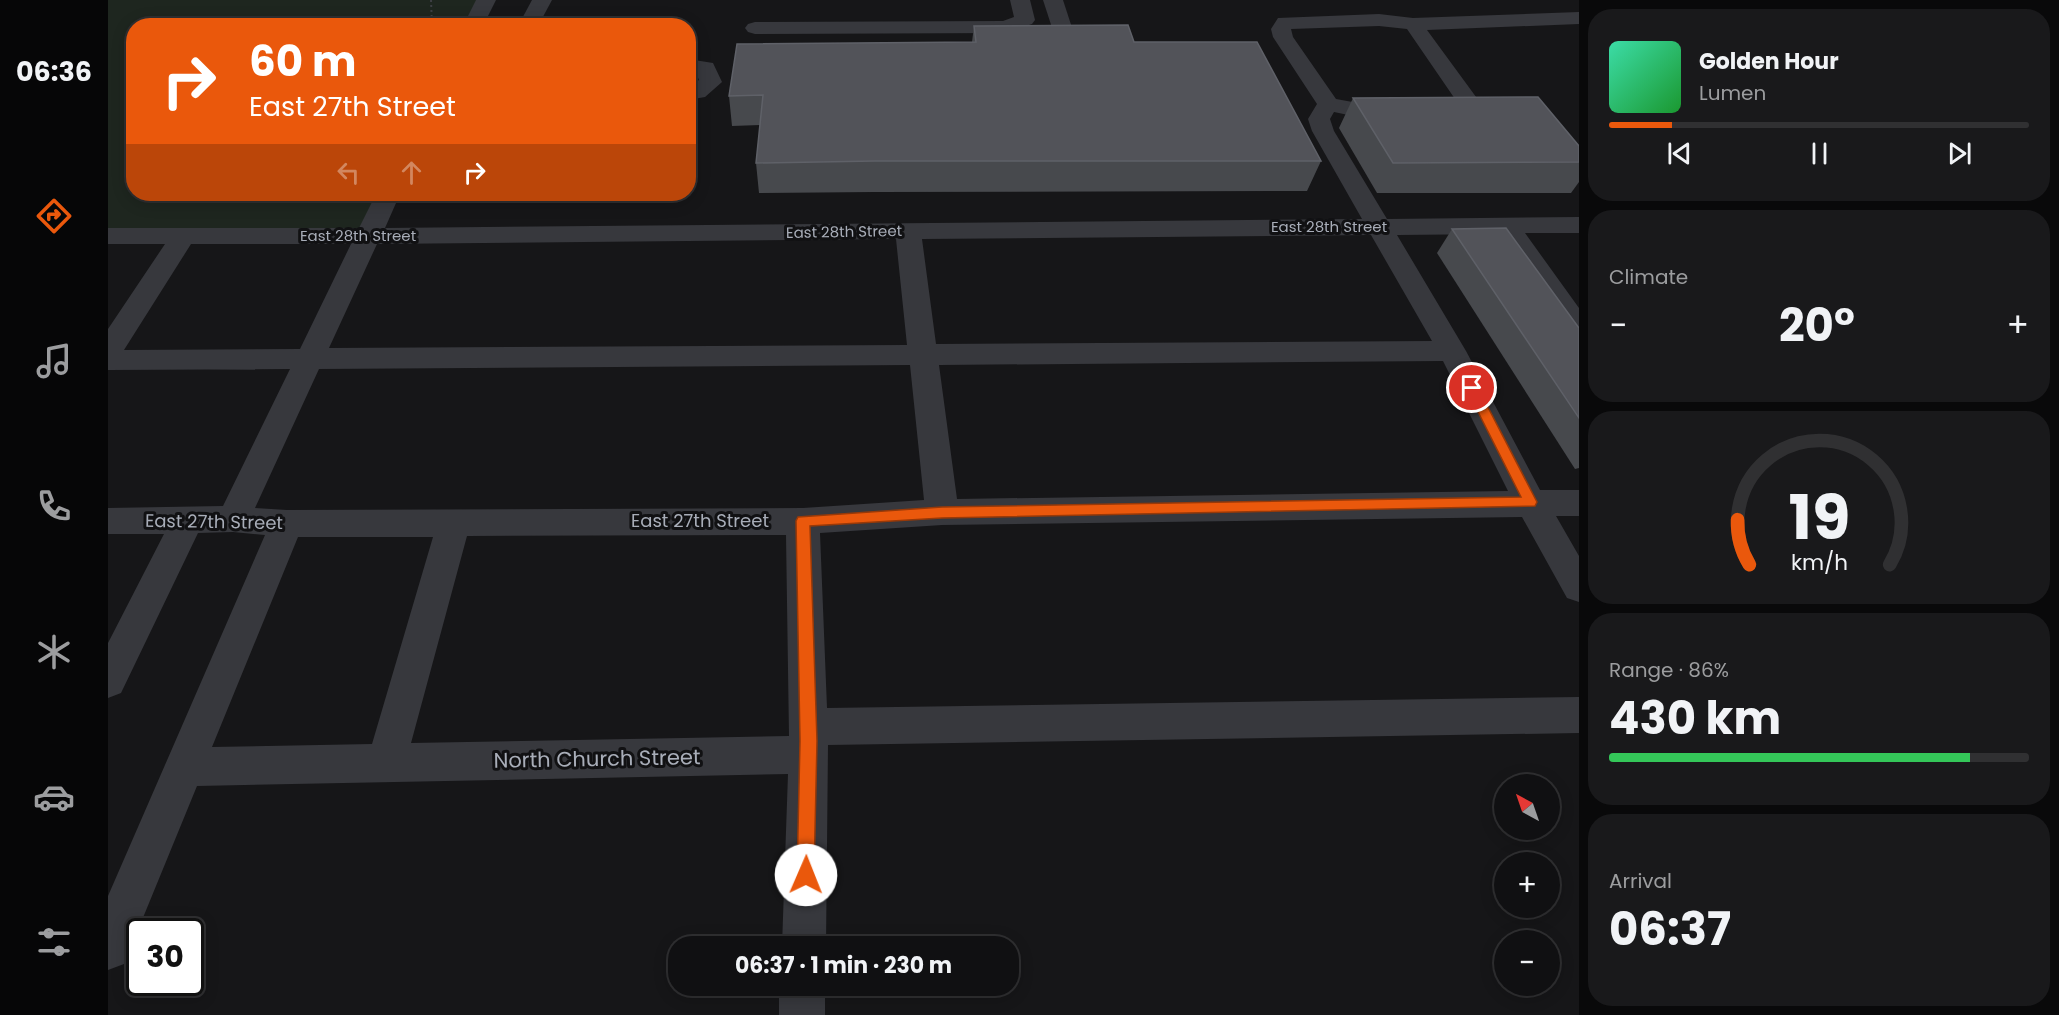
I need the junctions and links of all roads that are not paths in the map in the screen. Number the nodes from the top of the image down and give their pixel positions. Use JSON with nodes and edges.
{"nodes":[{"id":1,"x":486,"y":0,"type":"edge"},
{"id":2,"x":542,"y":0,"type":"edge"},
{"id":3,"x":1020,"y":0,"type":"edge"},
{"id":4,"x":1053,"y":0,"type":"edge"},
{"id":5,"x":477,"y":18,"type":"edge"},
{"id":6,"x":532,"y":18,"type":"edge"},
{"id":7,"x":1579,"y":18,"type":"edge"},
{"id":8,"x":1413,"y":24,"type":"junction"},
{"id":9,"x":754,"y":28,"type":"dead end"},
{"id":10,"x":1066,"y":40,"type":"edge"},
{"id":11,"x":696,"y":66,"type":"edge"},
{"id":12,"x":696,"y":92,"type":"edge"},
{"id":13,"x":1328,"y":104,"type":"junction"},
{"id":14,"x":384,"y":201,"type":"edge"},
{"id":15,"x":1579,"y":225,"type":"edge"},
{"id":16,"x":1380,"y":227,"type":"junction"},
{"id":17,"x":1507,"y":227,"type":"junction"},
{"id":18,"x":908,"y":231,"type":"junction"},
{"id":19,"x":108,"y":236,"type":"edge"},
{"id":20,"x":183,"y":236,"type":"junction"},
{"id":21,"x":367,"y":236,"type":"junction"},
{"id":22,"x":1579,"y":329,"type":"edge"},
{"id":23,"x":108,"y":351,"type":"edge"},
{"id":24,"x":1452,"y":351,"type":"junction"},
{"id":25,"x":923,"y":354,"type":"junction"},
{"id":26,"x":108,"y":360,"type":"edge"},
{"id":27,"x":308,"y":360,"type":"junction"},
{"id":28,"x":1530,"y":502,"type":"junction"},
{"id":29,"x":1579,"y":503,"type":"edge"},
{"id":30,"x":942,"y":512,"type":"junction"},
{"id":31,"x":233,"y":519,"type":"junction"},
{"id":32,"x":188,"y":520,"type":"junction"},
{"id":33,"x":803,"y":521,"type":"junction"},
{"id":34,"x":108,"y":522,"type":"edge"},
{"id":35,"x":454,"y":522,"type":"junction"},
{"id":36,"x":287,"y":524,"type":"junction"},
{"id":37,"x":1579,"y":587,"type":"edge"},
{"id":38,"x":108,"y":681,"type":"edge"},
{"id":39,"x":1579,"y":714,"type":"edge"},
{"id":40,"x":808,"y":741,"type":"junction"},
{"id":41,"x":386,"y":763,"type":"junction"},
{"id":42,"x":184,"y":767,"type":"junction"},
{"id":43,"x":804,"y":936,"type":"edge"},
{"id":44,"x":108,"y":948,"type":"edge"},
{"id":45,"x":802,"y":996,"type":"edge"},
{"id":46,"x":801,"y":1015,"type":"edge"}],
"edges":[{"from":1,"to":5,"type":"street"},
{"from":2,"to":6,"type":"street"},
{"from":3,"to":9,"type":"street"},
{"from":4,"to":10,"type":"street"},
{"from":7,"to":8,"type":"street"},
{"from":8,"to":13,"type":"street"},
{"from":8,"to":13,"type":"street"},
{"from":11,"to":12,"type":"street"},
{"from":13,"to":16,"type":"street"},
{"from":14,"to":21,"type":"street"},
{"from":15,"to":17,"type":"street","name":"East 28th Street"},
{"from":16,"to":17,"type":"street","name":"East 28th Street"},
{"from":16,"to":18,"type":"street","name":"East 28th Street"},
{"from":16,"to":24,"type":"street"},
{"from":17,"to":22,"type":"street"},
{"from":18,"to":21,"type":"street","name":"East 28th Street"},
{"from":18,"to":25,"type":"street"},
{"from":19,"to":20,"type":"street","name":"East 28th Street"},
{"from":20,"to":21,"type":"street","name":"East 28th Street"},
{"from":20,"to":23,"type":"street"},
{"from":21,"to":27,"type":"street"},
{"from":24,"to":25,"type":"street"},
{"from":24,"to":28,"type":"street"},
{"from":25,"to":27,"type":"street"},
{"from":25,"to":30,"type":"street"},
{"from":26,"to":27,"type":"street"},
{"from":27,"to":31,"type":"street"},
{"from":28,"to":29,"type":"street","name":"East 27th Street"},
{"from":28,"to":30,"type":"street","name":"East 27th Street"},
{"from":28,"to":37,"type":"street"},
{"from":30,"to":33,"type":"street","name":"East 27th Street"},
{"from":31,"to":32,"type":"street","name":"East 27th Street"},
{"from":31,"to":36,"type":"street","name":"East 27th Street"},
{"from":32,"to":34,"type":"street","name":"East 27th Street"},
{"from":32,"to":38,"type":"street"},
{"from":33,"to":35,"type":"street","name":"East 27th Street"},
{"from":33,"to":40,"type":"street"},
{"from":35,"to":36,"type":"street","name":"East 27th Street"},
{"from":35,"to":41,"type":"street"},
{"from":36,"to":42,"type":"street"},
{"from":39,"to":40,"type":"street","name":"North Church Street"},
{"from":40,"to":41,"type":"street","name":"North Church Street"},
{"from":40,"to":43,"type":"street"},
{"from":41,"to":42,"type":"street","name":"North Church Street"},
{"from":42,"to":44,"type":"street"},
{"from":45,"to":46,"type":"street"}]}
